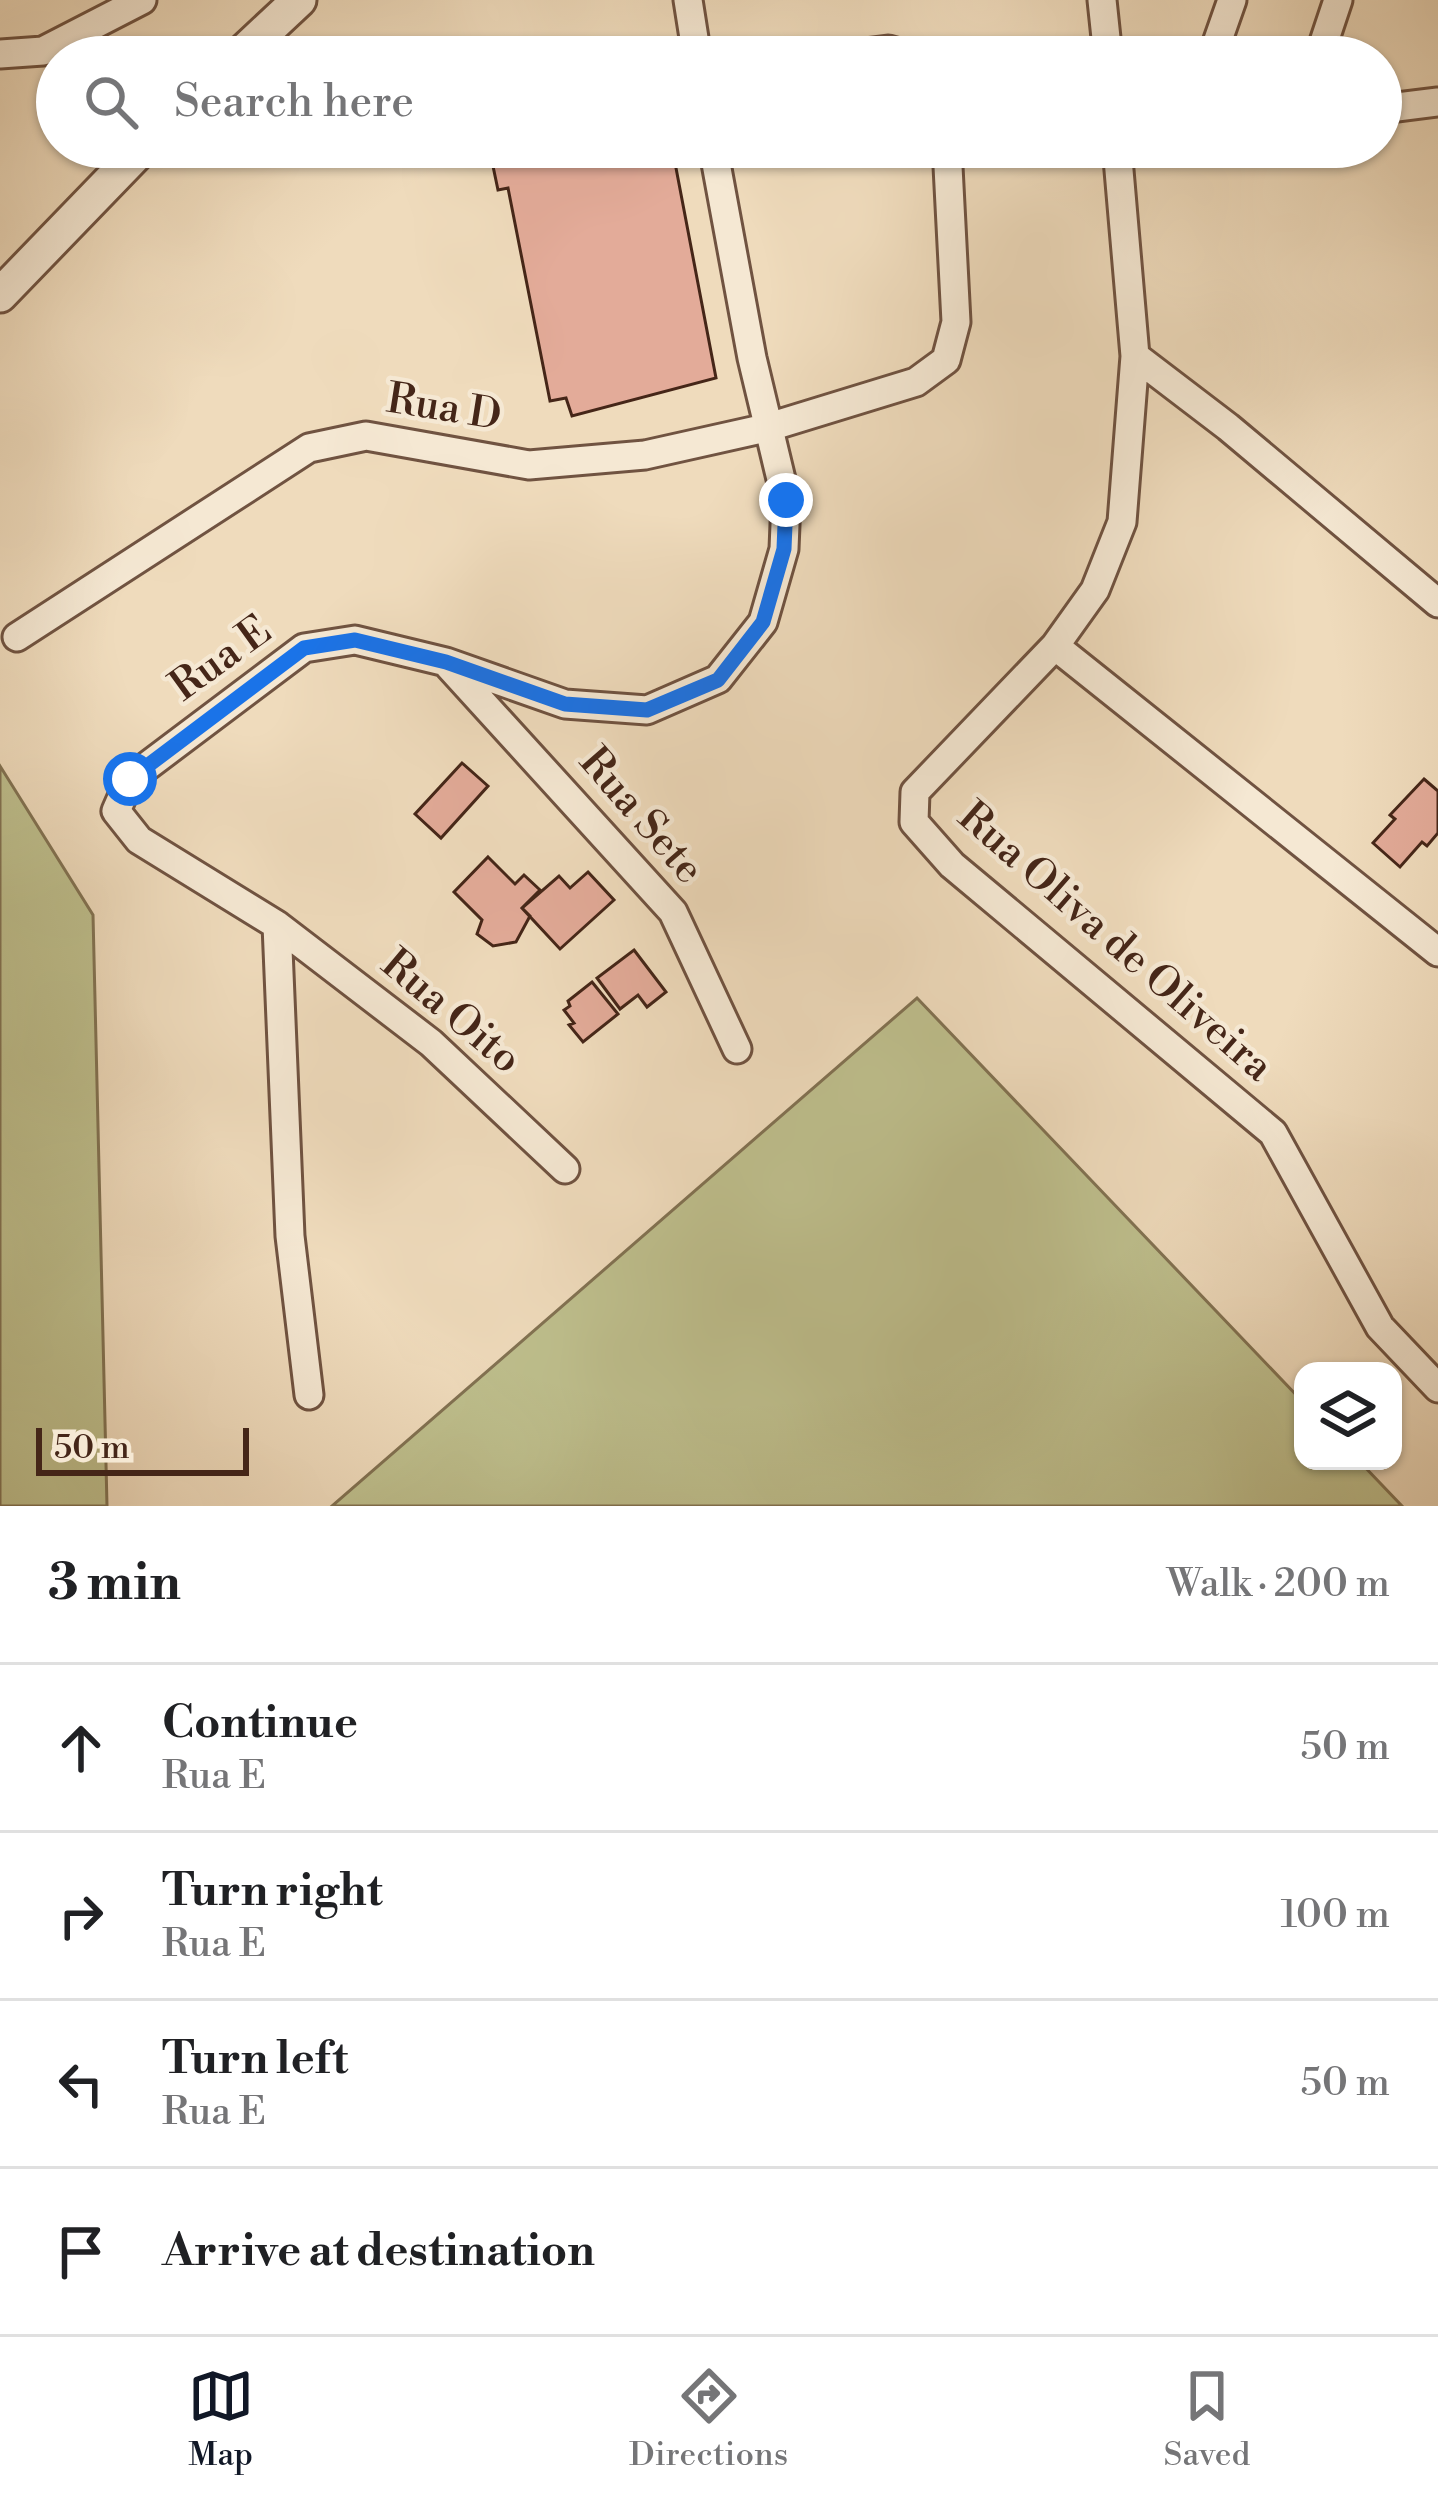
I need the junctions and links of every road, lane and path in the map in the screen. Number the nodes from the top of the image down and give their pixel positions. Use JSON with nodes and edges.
{"nodes":[{"id":1,"x":142,"y":0,"type":"edge"},
{"id":2,"x":299,"y":0,"type":"edge"},
{"id":3,"x":688,"y":0,"type":"edge"},
{"id":4,"x":1102,"y":0,"type":"edge"},
{"id":5,"x":1232,"y":0,"type":"edge"},
{"id":6,"x":1338,"y":0,"type":"edge"},
{"id":7,"x":72,"y":36,"type":"edge"},
{"id":8,"x":260,"y":36,"type":"edge"},
{"id":9,"x":694,"y":36,"type":"edge"},
{"id":10,"x":1106,"y":36,"type":"edge"},
{"id":11,"x":1219,"y":36,"type":"edge"},
{"id":12,"x":1326,"y":36,"type":"edge"},
{"id":13,"x":36,"y":51,"type":"edge"},
{"id":14,"x":0,"y":54,"type":"edge"},
{"id":15,"x":1438,"y":102,"type":"edge"},
{"id":16,"x":1402,"y":106,"type":"edge"},
{"id":17,"x":123,"y":168,"type":"edge"},
{"id":18,"x":717,"y":168,"type":"edge"},
{"id":19,"x":948,"y":168,"type":"edge"},
{"id":20,"x":1119,"y":168,"type":"edge"},
{"id":21,"x":0,"y":296,"type":"edge"},
{"id":22,"x":1135,"y":356,"type":"junction"},
{"id":23,"x":766,"y":428,"type":"junction"},
{"id":24,"x":1438,"y":603,"type":"edge"},
{"id":25,"x":16,"y":637,"type":"dead end"},
{"id":26,"x":1055,"y":646,"type":"junction"},
{"id":27,"x":446,"y":662,"type":"junction"},
{"id":28,"x":277,"y":925,"type":"junction"},
{"id":29,"x":1438,"y":952,"type":"edge"},
{"id":30,"x":737,"y":1049,"type":"dead end"},
{"id":31,"x":565,"y":1169,"type":"dead end"},
{"id":32,"x":1438,"y":1388,"type":"edge"},
{"id":33,"x":308,"y":1395,"type":"dead end"}],
"edges":[{"from":1,"to":7,"type":"street"},
{"from":2,"to":8,"type":"street"},
{"from":3,"to":9,"type":"street"},
{"from":4,"to":10,"type":"street"},
{"from":5,"to":11,"type":"street"},
{"from":6,"to":12,"type":"street"},
{"from":13,"to":14,"type":"street"},
{"from":15,"to":16,"type":"street"},
{"from":17,"to":21,"type":"street"},
{"from":18,"to":23,"type":"street","name":"Rua E"},
{"from":19,"to":23,"type":"street","name":"Rua D"},
{"from":20,"to":22,"type":"street","name":"Rua Oliva de Oliveira"},
{"from":22,"to":24,"type":"street"},
{"from":22,"to":26,"type":"street","name":"Rua Oliva de Oliveira"},
{"from":23,"to":25,"type":"street","name":"Rua D"},
{"from":23,"to":27,"type":"street","name":"Rua E"},
{"from":26,"to":29,"type":"street"},
{"from":26,"to":32,"type":"street","name":"Rua Oliva de Oliveira"},
{"from":27,"to":28,"type":"street","name":"Rua E"},
{"from":27,"to":30,"type":"street","name":"Rua Sete"},
{"from":28,"to":31,"type":"street","name":"Rua Oito"},
{"from":28,"to":33,"type":"street"}]}
